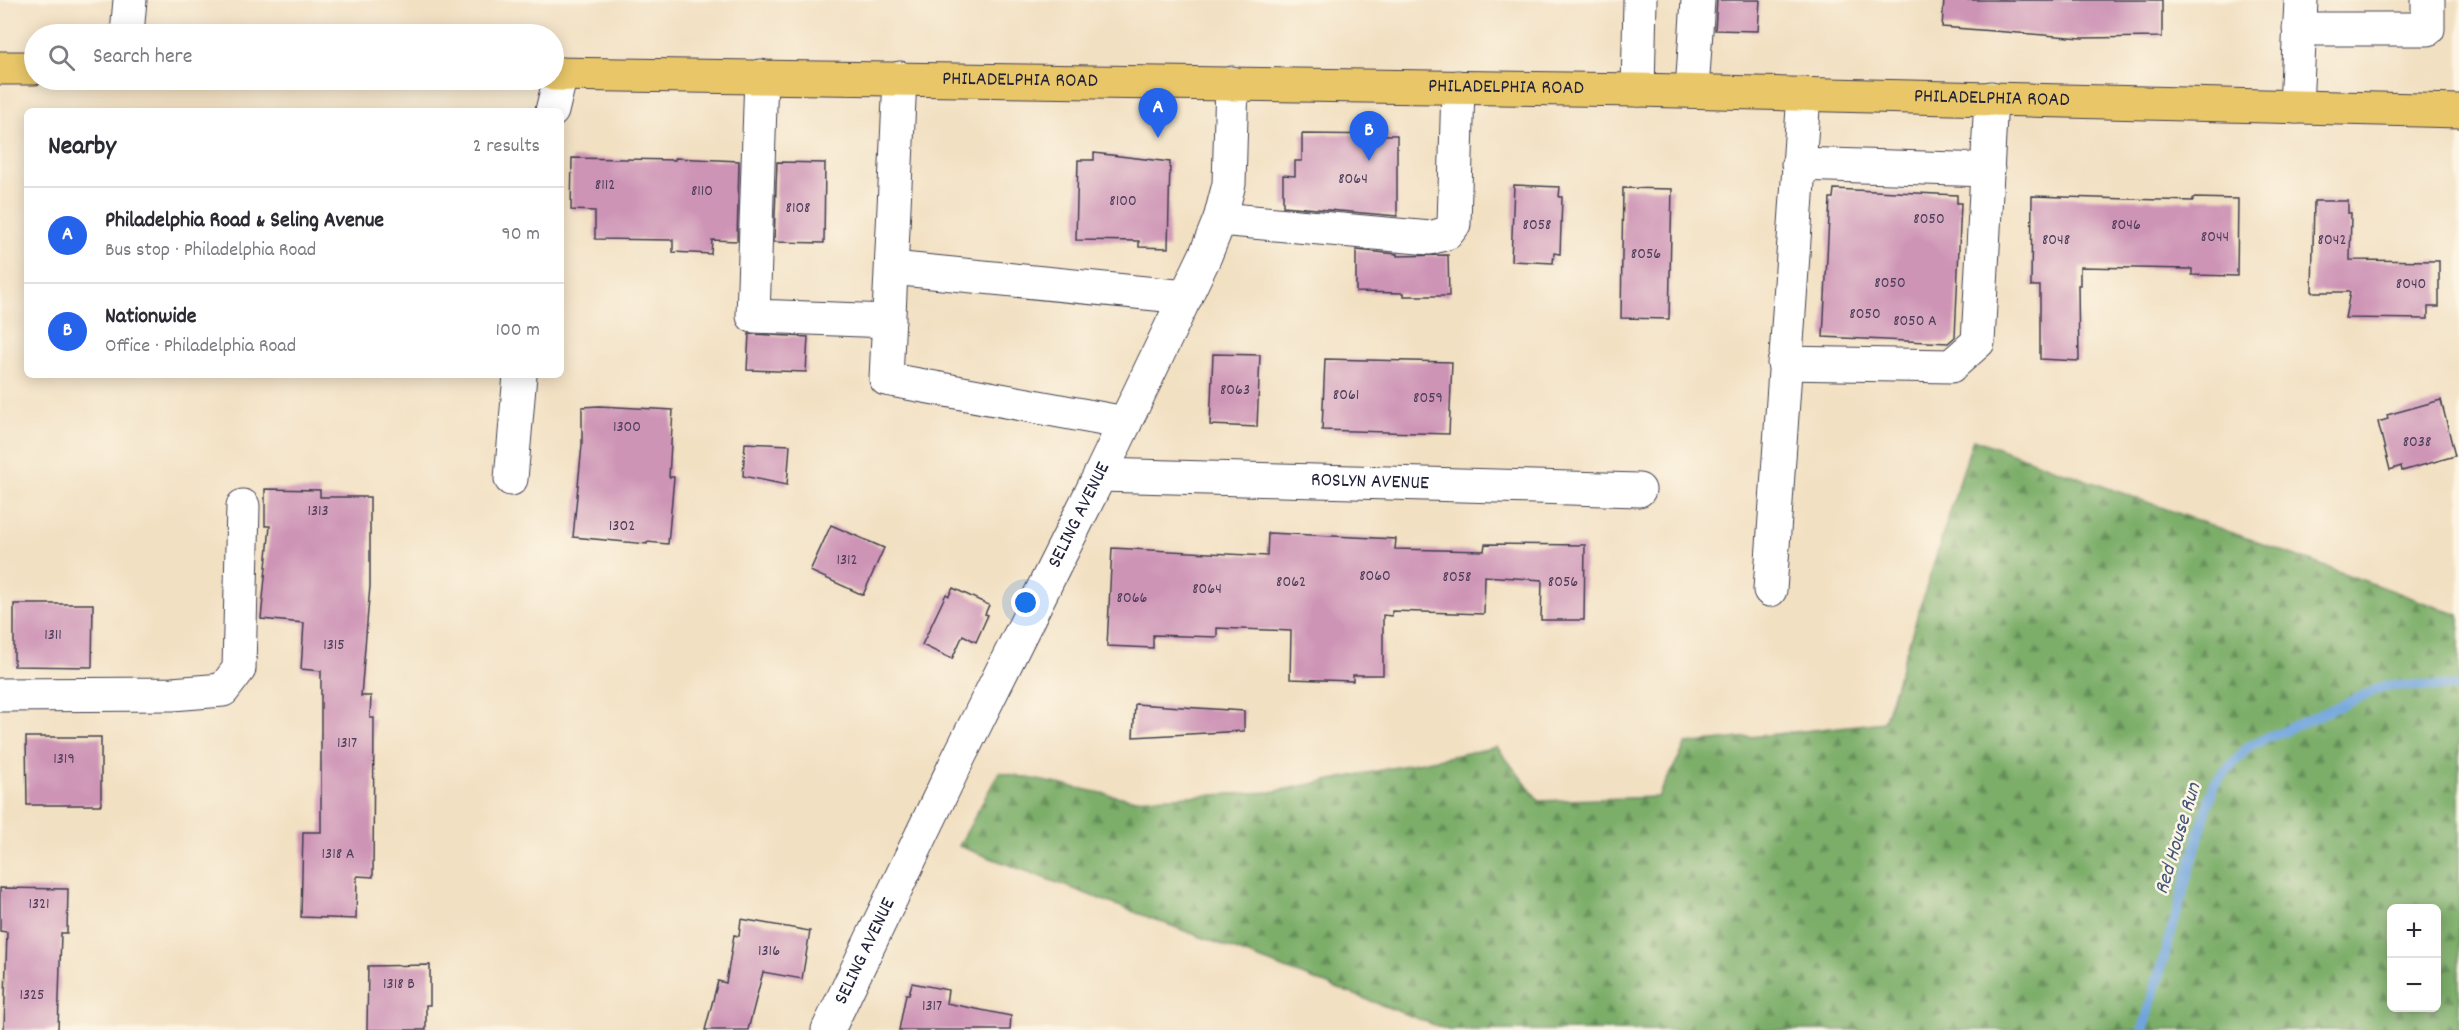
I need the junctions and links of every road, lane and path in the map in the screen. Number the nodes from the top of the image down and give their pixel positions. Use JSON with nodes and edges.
{"nodes":[{"id":1,"x":130,"y":0,"type":"edge"},
{"id":2,"x":1640,"y":0,"type":"edge"},
{"id":3,"x":1698,"y":0,"type":"edge"},
{"id":4,"x":2428,"y":0,"type":"edge"},
{"id":5,"x":2300,"y":14,"type":"edge"},
{"id":6,"x":128,"y":24,"type":"edge"},
{"id":7,"x":0,"y":68,"type":"edge"},
{"id":8,"x":24,"y":68,"type":"edge"},
{"id":9,"x":564,"y":74,"type":"edge"},
{"id":10,"x":761,"y":76,"type":"junction"},
{"id":11,"x":900,"y":78,"type":"junction"},
{"id":12,"x":1232,"y":83,"type":"junction"},
{"id":13,"x":1458,"y":87,"type":"junction"},
{"id":14,"x":555,"y":90,"type":"edge"},
{"id":15,"x":1638,"y":90,"type":"junction"},
{"id":16,"x":1692,"y":91,"type":"junction"},
{"id":17,"x":1804,"y":94,"type":"junction"},
{"id":18,"x":1992,"y":98,"type":"junction"},
{"id":19,"x":2296,"y":107,"type":"junction"},
{"id":20,"x":552,"y":108,"type":"edge"},
{"id":21,"x":2459,"y":111,"type":"edge"},
{"id":22,"x":1798,"y":164,"type":"junction"},
{"id":23,"x":1988,"y":170,"type":"junction"},
{"id":24,"x":1220,"y":219,"type":"junction"},
{"id":25,"x":892,"y":268,"type":"junction"},
{"id":26,"x":1186,"y":297,"type":"junction"},
{"id":27,"x":889,"y":321,"type":"junction"},
{"id":28,"x":1784,"y":363,"type":"junction"},
{"id":29,"x":520,"y":378,"type":"edge"},
{"id":30,"x":1125,"y":423,"type":"junction"},
{"id":31,"x":1100,"y":475,"type":"junction"},
{"id":32,"x":511,"y":479,"type":"dead end"},
{"id":33,"x":1639,"y":490,"type":"dead end"},
{"id":34,"x":243,"y":506,"type":"dead end"},
{"id":35,"x":1770,"y":590,"type":"dead end"},
{"id":36,"x":0,"y":694,"type":"edge"},
{"id":37,"x":828,"y":1030,"type":"edge"}],
"edges":[{"from":1,"to":6,"type":"street"},
{"from":2,"to":15,"type":"street"},
{"from":3,"to":16,"type":"street"},
{"from":4,"to":5,"type":"street"},
{"from":5,"to":19,"type":"street"},
{"from":7,"to":8,"type":"main road"},
{"from":9,"to":10,"type":"main road","name":"PHILADELPHIA ROAD"},
{"from":10,"to":11,"type":"main road","name":"PHILADELPHIA ROAD"},
{"from":10,"to":27,"type":"street"},
{"from":11,"to":12,"type":"main road","name":"PHILADELPHIA ROAD"},
{"from":11,"to":25,"type":"street"},
{"from":12,"to":13,"type":"main road","name":"PHILADELPHIA ROAD"},
{"from":12,"to":24,"type":"street","name":"SELING AVENUE"},
{"from":13,"to":15,"type":"main road","name":"PHILADELPHIA ROAD"},
{"from":13,"to":24,"type":"street"},
{"from":14,"to":20,"type":"street"},
{"from":15,"to":16,"type":"main road","name":"PHILADELPHIA ROAD"},
{"from":16,"to":17,"type":"main road","name":"PHILADELPHIA ROAD"},
{"from":17,"to":18,"type":"main road","name":"PHILADELPHIA ROAD"},
{"from":17,"to":22,"type":"street"},
{"from":18,"to":19,"type":"main road","name":"PHILADELPHIA ROAD"},
{"from":18,"to":23,"type":"street"},
{"from":19,"to":21,"type":"main road","name":"PHILADELPHIA ROAD"},
{"from":22,"to":23,"type":"street"},
{"from":22,"to":28,"type":"street"},
{"from":23,"to":28,"type":"street"},
{"from":24,"to":26,"type":"street","name":"SELING AVENUE"},
{"from":25,"to":26,"type":"street"},
{"from":25,"to":27,"type":"street"},
{"from":26,"to":30,"type":"street","name":"SELING AVENUE"},
{"from":27,"to":30,"type":"street"},
{"from":28,"to":35,"type":"street"},
{"from":29,"to":32,"type":"street"},
{"from":30,"to":31,"type":"street","name":"SELING AVENUE"},
{"from":31,"to":33,"type":"street","name":"ROSLYN AVENUE"},
{"from":31,"to":37,"type":"street","name":"SELING AVENUE"},
{"from":34,"to":36,"type":"street"}]}
